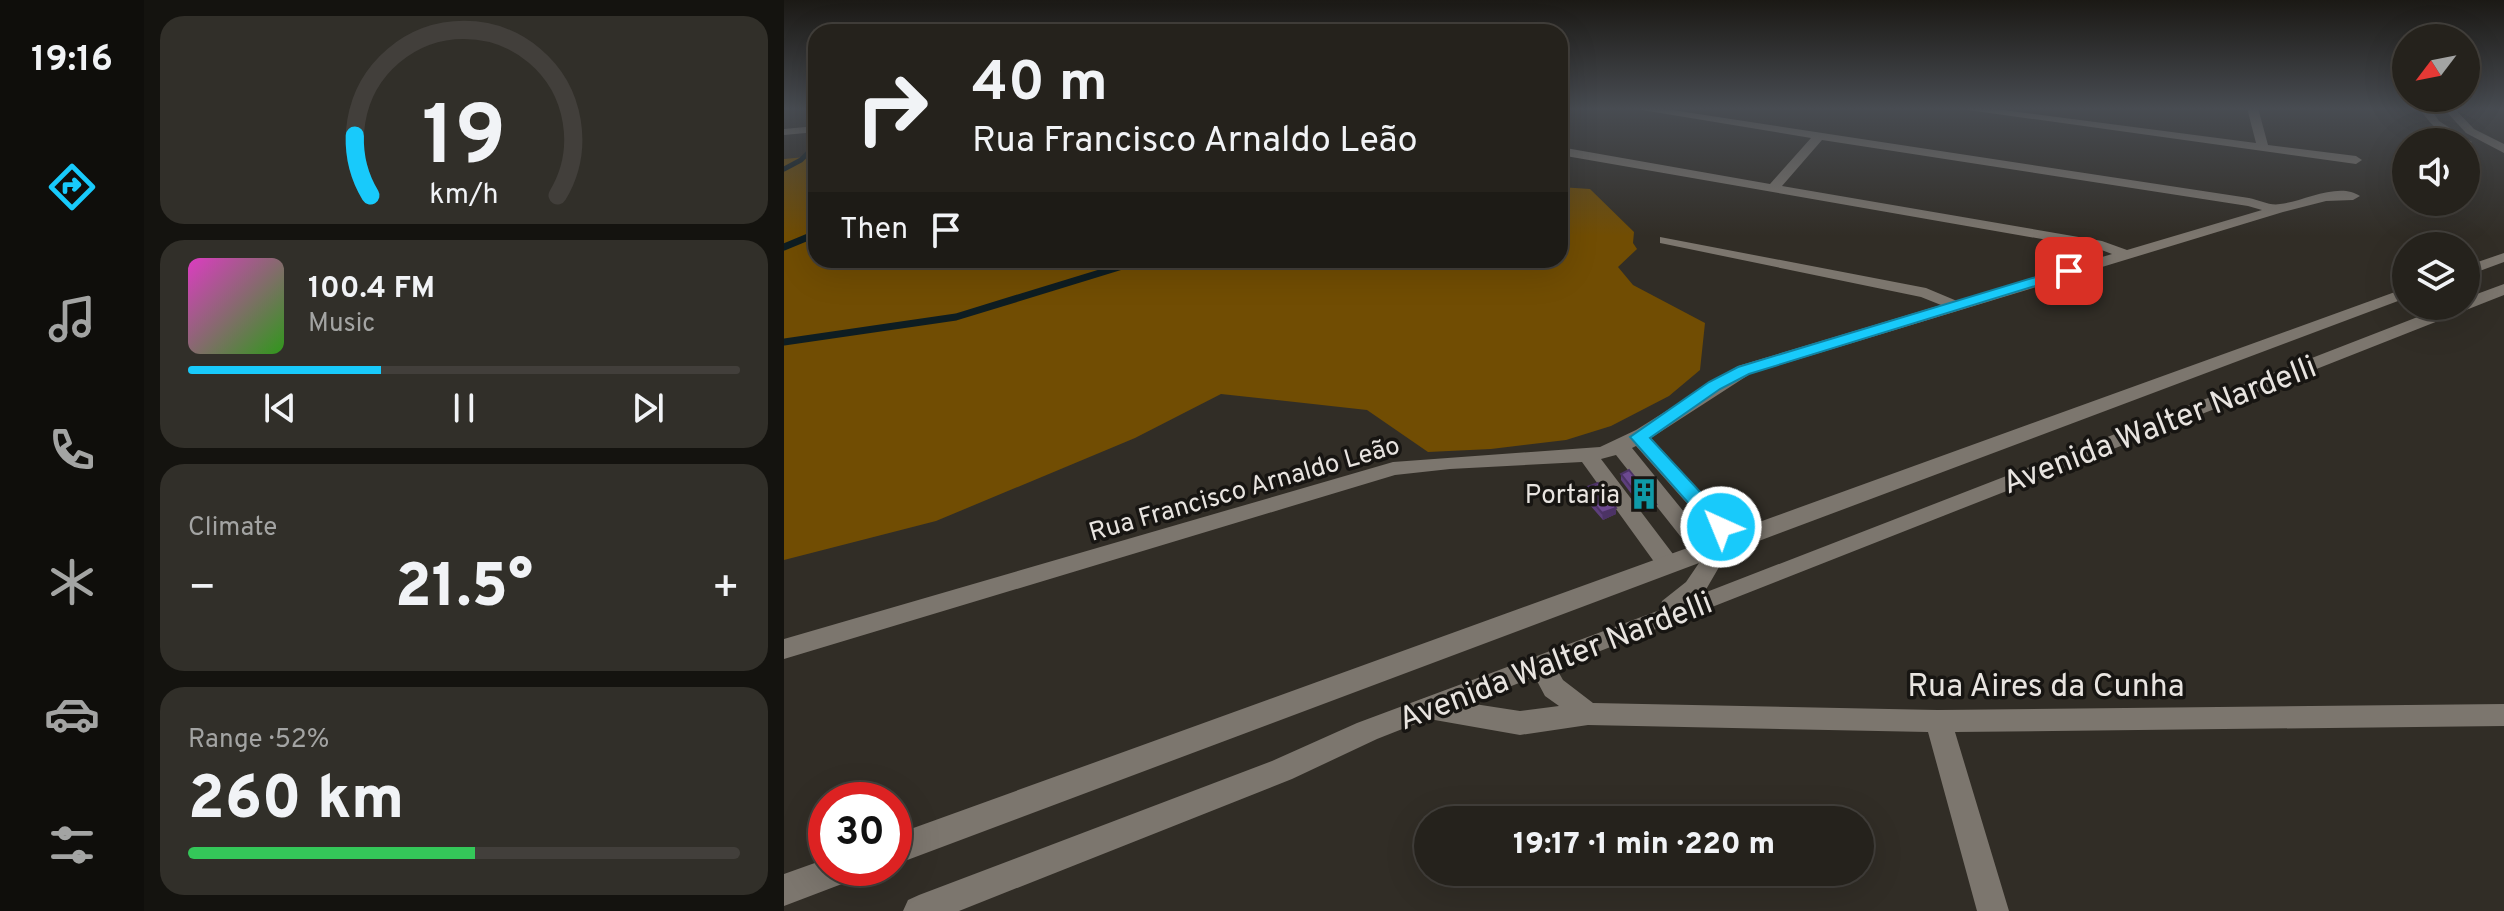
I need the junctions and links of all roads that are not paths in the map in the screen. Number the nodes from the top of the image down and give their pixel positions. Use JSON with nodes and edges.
{"nodes":[{"id":1,"x":1806,"y":151,"type":"edge"},
{"id":2,"x":1914,"y":151,"type":"edge"},
{"id":3,"x":2288,"y":151,"type":"edge"},
{"id":4,"x":2485,"y":151,"type":"edge"},
{"id":5,"x":1568,"y":152,"type":"edge"},
{"id":6,"x":2504,"y":159,"type":"edge"},
{"id":7,"x":2356,"y":160,"type":"dead end"},
{"id":8,"x":1775,"y":186,"type":"junction"},
{"id":9,"x":2353,"y":196,"type":"dead end"},
{"id":10,"x":2278,"y":209,"type":"junction"},
{"id":11,"x":1665,"y":240,"type":"dead end"},
{"id":12,"x":2125,"y":254,"type":"junction"},
{"id":13,"x":2504,"y":257,"type":"edge"},
{"id":14,"x":2480,"y":266,"type":"edge"},
{"id":15,"x":2504,"y":289,"type":"edge"},
{"id":16,"x":2392,"y":298,"type":"edge"},
{"id":17,"x":2480,"y":298,"type":"edge"},
{"id":18,"x":1956,"y":306,"type":"junction"},
{"id":19,"x":2424,"y":320,"type":"edge"},
{"id":20,"x":1630,"y":442,"type":"junction"},
{"id":21,"x":1592,"y":454,"type":"junction"},
{"id":22,"x":1718,"y":545,"type":"junction"},
{"id":23,"x":1674,"y":561,"type":"junction"},
{"id":24,"x":1629,"y":632,"type":"junction"},
{"id":25,"x":784,"y":649,"type":"edge"},
{"id":26,"x":1542,"y":666,"type":"junction"},
{"id":27,"x":1429,"y":708,"type":"junction"},
{"id":28,"x":1588,"y":714,"type":"junction"},
{"id":29,"x":2504,"y":715,"type":"edge"},
{"id":30,"x":1938,"y":721,"type":"junction"},
{"id":31,"x":912,"y":843,"type":"edge"},
{"id":32,"x":808,"y":881,"type":"edge"},
{"id":33,"x":784,"y":890,"type":"edge"},
{"id":34,"x":919,"y":911,"type":"edge"},
{"id":35,"x":1993,"y":911,"type":"edge"}],
"edges":[{"from":1,"to":8,"type":"street"},
{"from":2,"to":10,"type":"street"},
{"from":3,"to":7,"type":"street"},
{"from":4,"to":6,"type":"street"},
{"from":5,"to":8,"type":"street"},
{"from":8,"to":12,"type":"street"},
{"from":9,"to":10,"type":"street","name":"Rua Francisco Arnaldo Leão"},
{"from":10,"to":12,"type":"street","name":"Rua Francisco Arnaldo Leão"},
{"from":11,"to":18,"type":"street"},
{"from":12,"to":18,"type":"street","name":"Rua Francisco Arnaldo Leão"},
{"from":13,"to":14,"type":"street"},
{"from":15,"to":17,"type":"street"},
{"from":16,"to":22,"type":"street","name":"Avenida Walter Nardelli"},
{"from":18,"to":20,"type":"street","name":"Rua Francisco Arnaldo Leão"},
{"from":19,"to":24,"type":"street","name":"Avenida Walter Nardelli"},
{"from":20,"to":21,"type":"street","name":"Rua Francisco Arnaldo Leão"},
{"from":20,"to":22,"type":"street"},
{"from":21,"to":23,"type":"street"},
{"from":21,"to":25,"type":"street","name":"Rua Francisco Arnaldo Leão"},
{"from":22,"to":23,"type":"street","name":"Avenida Walter Nardelli"},
{"from":22,"to":24,"type":"street"},
{"from":23,"to":31,"type":"street","name":"Avenida Walter Nardelli"},
{"from":24,"to":26,"type":"street","name":"Avenida Walter Nardelli"},
{"from":26,"to":27,"type":"street","name":"Avenida Walter Nardelli"},
{"from":26,"to":28,"type":"street"},
{"from":27,"to":28,"type":"street","name":"Rua Aires da Cunha"},
{"from":27,"to":34,"type":"street","name":"Avenida Walter Nardelli"},
{"from":28,"to":30,"type":"street","name":"Rua Aires da Cunha"},
{"from":29,"to":30,"type":"street","name":"Rua Aires da Cunha"},
{"from":30,"to":35,"type":"street"},
{"from":32,"to":33,"type":"street"}]}
